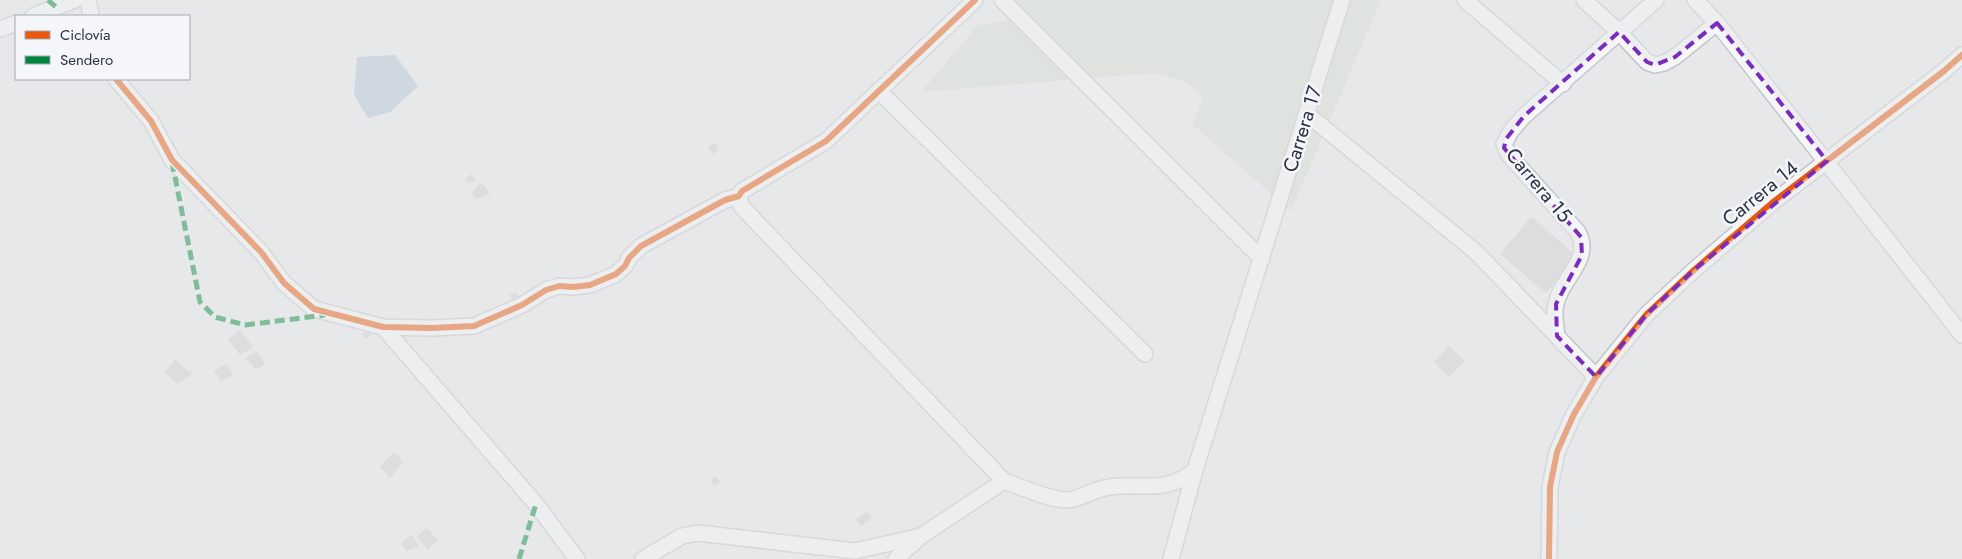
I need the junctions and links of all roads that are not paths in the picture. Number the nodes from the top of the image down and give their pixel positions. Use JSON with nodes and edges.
{"nodes":[{"id":1,"x":75,"y":0,"type":"edge"},
{"id":2,"x":88,"y":0,"type":"edge"},
{"id":3,"x":975,"y":0,"type":"edge"},
{"id":4,"x":1002,"y":0,"type":"edge"},
{"id":5,"x":1342,"y":0,"type":"edge"},
{"id":6,"x":1465,"y":0,"type":"edge"},
{"id":7,"x":1584,"y":0,"type":"edge"},
{"id":8,"x":1656,"y":0,"type":"edge"},
{"id":9,"x":1694,"y":0,"type":"edge"},
{"id":10,"x":36,"y":15,"type":"edge"},
{"id":11,"x":91,"y":15,"type":"edge"},
{"id":12,"x":15,"y":23,"type":"edge"},
{"id":13,"x":1717,"y":23,"type":"junction"},
{"id":14,"x":0,"y":29,"type":"edge"},
{"id":15,"x":1619,"y":32,"type":"junction"},
{"id":16,"x":1962,"y":54,"type":"edge"},
{"id":17,"x":117,"y":80,"type":"edge"},
{"id":18,"x":1563,"y":84,"type":"junction"},
{"id":19,"x":879,"y":91,"type":"junction"},
{"id":20,"x":1307,"y":114,"type":"junction"},
{"id":21,"x":1827,"y":161,"type":"junction"},
{"id":22,"x":739,"y":196,"type":"junction"},
{"id":23,"x":1262,"y":259,"type":"junction"},
{"id":24,"x":383,"y":327,"type":"junction"},
{"id":25,"x":1962,"y":335,"type":"edge"},
{"id":26,"x":1557,"y":336,"type":"junction"},
{"id":27,"x":1145,"y":354,"type":"dead end"},
{"id":28,"x":1596,"y":377,"type":"junction"},
{"id":29,"x":1195,"y":470,"type":"junction"},
{"id":30,"x":1004,"y":481,"type":"junction"},
{"id":31,"x":921,"y":536,"type":"junction"},
{"id":32,"x":577,"y":559,"type":"edge"},
{"id":33,"x":643,"y":559,"type":"edge"},
{"id":34,"x":896,"y":559,"type":"edge"},
{"id":35,"x":1172,"y":559,"type":"edge"},
{"id":36,"x":1549,"y":559,"type":"edge"}],
"edges":[{"from":1,"to":10,"type":"street"},
{"from":2,"to":11,"type":"street"},
{"from":3,"to":19,"type":"street"},
{"from":4,"to":23,"type":"street"},
{"from":5,"to":20,"type":"street","name":"Carrera 17"},
{"from":6,"to":18,"type":"street"},
{"from":7,"to":15,"type":"street"},
{"from":8,"to":15,"type":"street","name":"Carrera 15"},
{"from":9,"to":13,"type":"street"},
{"from":12,"to":14,"type":"street"},
{"from":13,"to":15,"type":"street"},
{"from":13,"to":21,"type":"street"},
{"from":15,"to":18,"type":"street","name":"Carrera 15"},
{"from":16,"to":21,"type":"street","name":"Carrera 14"},
{"from":17,"to":24,"type":"street"},
{"from":18,"to":26,"type":"street","name":"Carrera 15"},
{"from":19,"to":22,"type":"street"},
{"from":19,"to":27,"type":"street"},
{"from":20,"to":23,"type":"street","name":"Carrera 17"},
{"from":20,"to":26,"type":"street"},
{"from":21,"to":25,"type":"street"},
{"from":21,"to":28,"type":"street","name":"Carrera 14"},
{"from":22,"to":24,"type":"street"},
{"from":22,"to":30,"type":"street"},
{"from":23,"to":29,"type":"street","name":"Carrera 17"},
{"from":24,"to":32,"type":"street"},
{"from":26,"to":28,"type":"street"},
{"from":28,"to":36,"type":"street","name":"Carrera 14"},
{"from":29,"to":30,"type":"street"},
{"from":29,"to":35,"type":"street","name":"Carrera 17"},
{"from":30,"to":31,"type":"street"},
{"from":31,"to":33,"type":"street"},
{"from":31,"to":34,"type":"street"}]}
